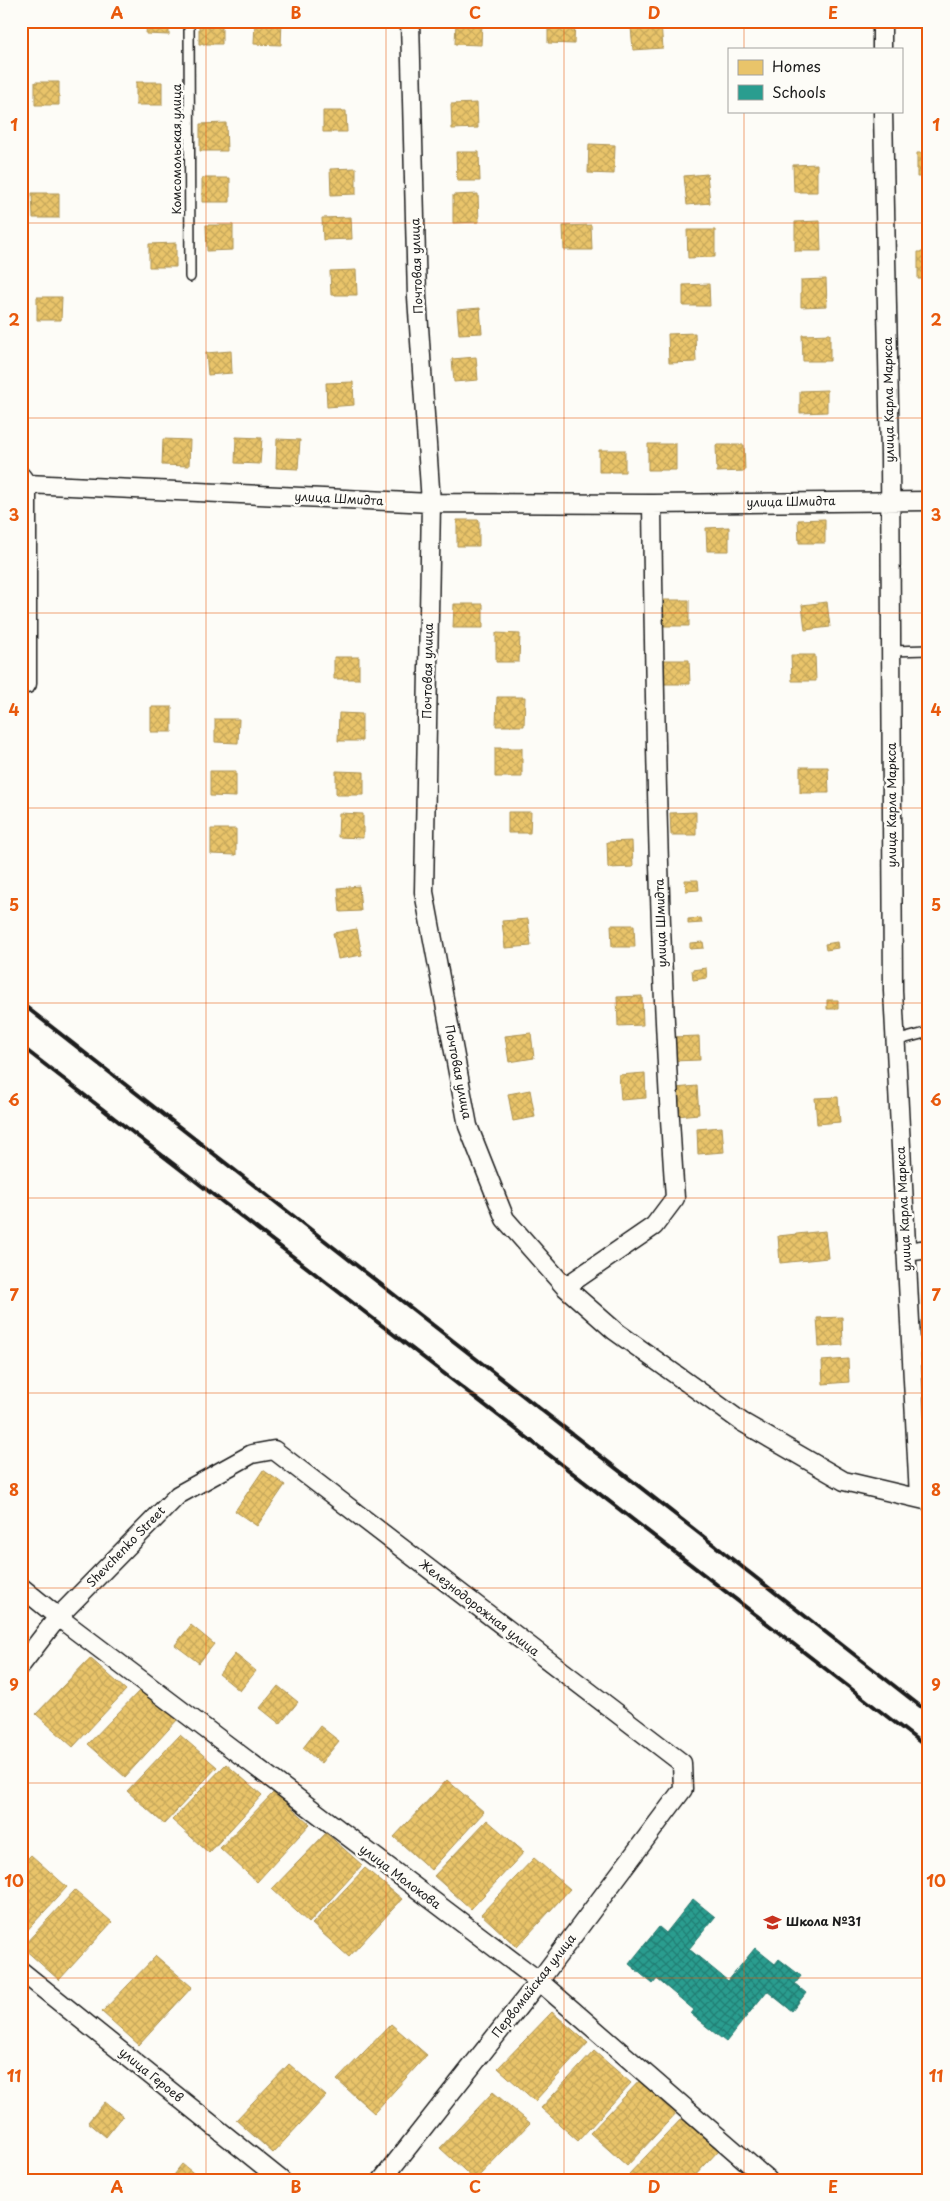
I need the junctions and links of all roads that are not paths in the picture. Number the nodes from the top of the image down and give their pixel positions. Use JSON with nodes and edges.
{"nodes":[{"id":1,"x":189,"y":21,"type":"edge"},
{"id":2,"x":410,"y":21,"type":"edge"},
{"id":3,"x":882,"y":21,"type":"edge"},
{"id":4,"x":882,"y":48,"type":"edge"},
{"id":5,"x":883,"y":112,"type":"edge"},
{"id":6,"x":190,"y":277,"type":"dead end"},
{"id":7,"x":24,"y":480,"type":"edge"},
{"id":8,"x":891,"y":500,"type":"junction"},
{"id":9,"x":929,"y":501,"type":"edge"},
{"id":10,"x":431,"y":503,"type":"junction"},
{"id":11,"x":652,"y":504,"type":"junction"},
{"id":12,"x":929,"y":650,"type":"edge"},
{"id":13,"x":891,"y":651,"type":"junction"},
{"id":14,"x":27,"y":684,"type":"dead end"},
{"id":15,"x":929,"y":1032,"type":"edge"},
{"id":16,"x":895,"y":1041,"type":"junction"},
{"id":17,"x":929,"y":1249,"type":"edge"},
{"id":18,"x":906,"y":1252,"type":"junction"},
{"id":19,"x":565,"y":1287,"type":"junction"},
{"id":20,"x":252,"y":1454,"type":"joint"},
{"id":21,"x":924,"y":1499,"type":"edge"},
{"id":22,"x":21,"y":1587,"type":"edge"},
{"id":23,"x":58,"y":1617,"type":"junction"},
{"id":24,"x":21,"y":1664,"type":"edge"},
{"id":25,"x":683,"y":1789,"type":"joint"},
{"id":26,"x":21,"y":1971,"type":"edge"},
{"id":27,"x":539,"y":1982,"type":"junction"},
{"id":28,"x":281,"y":2180,"type":"edge"},
{"id":29,"x":382,"y":2180,"type":"edge"},
{"id":30,"x":768,"y":2180,"type":"edge"}],
"edges":[{"from":1,"to":6,"type":"lane","name":"Комсомольская улица"},
{"from":2,"to":10,"type":"street","name":"Почтовая улица"},
{"from":3,"to":4,"type":"street"},
{"from":5,"to":8,"type":"street","name":"улица Карла Маркса"},
{"from":7,"to":10,"type":"street","name":"улица Шмидта"},
{"from":7,"to":14,"type":"street"},
{"from":8,"to":9,"type":"street","name":"улица Шмидта"},
{"from":8,"to":11,"type":"street","name":"улица Шмидта"},
{"from":8,"to":13,"type":"street","name":"улица Карла Маркса"},
{"from":10,"to":11,"type":"street","name":"улица Шмидта"},
{"from":10,"to":19,"type":"street","name":"Почтовая улица"},
{"from":11,"to":19,"type":"street","name":"улица Шмидта"},
{"from":12,"to":13,"type":"lane"},
{"from":13,"to":16,"type":"street","name":"улица Карла Маркса"},
{"from":15,"to":16,"type":"lane"},
{"from":16,"to":18,"type":"street","name":"улица Карла Маркса"},
{"from":17,"to":18,"type":"street"},
{"from":18,"to":21,"type":"street","name":"улица Карла Маркса"},
{"from":19,"to":21,"type":"street","name":"Почтовая улица"},
{"from":20,"to":23,"type":"street","name":"Shevchenko Street"},
{"from":20,"to":25,"type":"street","name":"Железнодорожная улица"},
{"from":22,"to":23,"type":"street","name":"улица Молокова"},
{"from":23,"to":24,"type":"street","name":"Shevchenko Street"},
{"from":23,"to":27,"type":"street","name":"улица Молокова"},
{"from":25,"to":27,"type":"street","name":"Первомайская улица"},
{"from":26,"to":28,"type":"street","name":"улица Героев"},
{"from":27,"to":29,"type":"street","name":"Первомайская улица"},
{"from":27,"to":30,"type":"street","name":"улица Молокова"}]}
